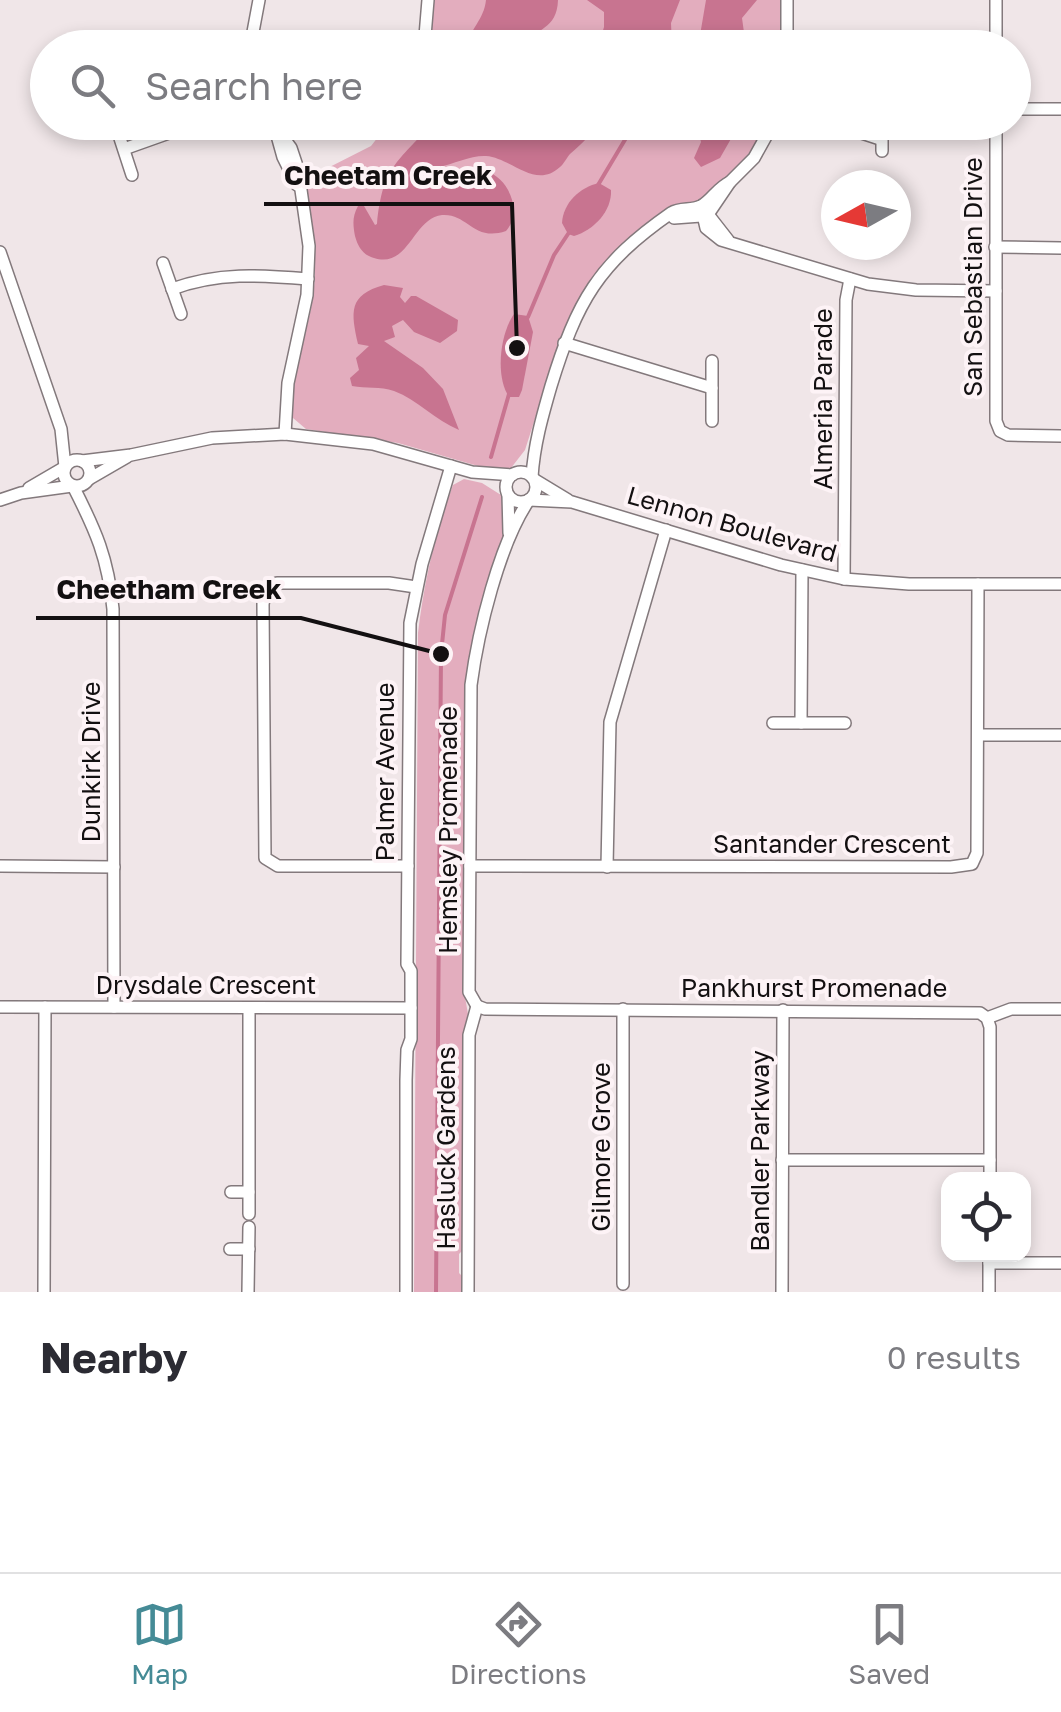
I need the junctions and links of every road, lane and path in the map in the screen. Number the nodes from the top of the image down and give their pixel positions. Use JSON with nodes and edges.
{"nodes":[{"id":1,"x":428,"y":0,"type":"edge"},
{"id":2,"x":787,"y":0,"type":"edge"},
{"id":3,"x":996,"y":0,"type":"edge"},
{"id":4,"x":255,"y":1,"type":"edge"},
{"id":5,"x":252,"y":30,"type":"edge"},
{"id":6,"x":426,"y":30,"type":"edge"},
{"id":7,"x":786,"y":30,"type":"edge"},
{"id":8,"x":996,"y":30,"type":"edge"},
{"id":9,"x":1031,"y":109,"type":"edge"},
{"id":10,"x":1061,"y":109,"type":"edge"},
{"id":11,"x":121,"y":140,"type":"edge"},
{"id":12,"x":149,"y":140,"type":"edge"},
{"id":13,"x":283,"y":140,"type":"edge"},
{"id":14,"x":764,"y":140,"type":"edge"},
{"id":15,"x":996,"y":140,"type":"edge"},
{"id":16,"x":124,"y":149,"type":"junction"},
{"id":17,"x":132,"y":175,"type":"dead end"},
{"id":18,"x":704,"y":212,"type":"junction"},
{"id":19,"x":996,"y":247,"type":"junction"},
{"id":20,"x":1061,"y":248,"type":"edge"},
{"id":21,"x":0,"y":252,"type":"edge"},
{"id":22,"x":163,"y":263,"type":"dead end"},
{"id":23,"x":308,"y":279,"type":"junction"},
{"id":24,"x":850,"y":280,"type":"junction"},
{"id":25,"x":172,"y":289,"type":"junction"},
{"id":26,"x":996,"y":291,"type":"junction"},
{"id":27,"x":180,"y":314,"type":"dead end"},
{"id":28,"x":564,"y":343,"type":"junction"},
{"id":29,"x":712,"y":361,"type":"dead end"},
{"id":30,"x":712,"y":388,"type":"junction"},
{"id":31,"x":712,"y":421,"type":"dead end"},
{"id":32,"x":61,"y":429,"type":"junction"},
{"id":33,"x":285,"y":434,"type":"junction"},
{"id":34,"x":536,"y":435,"type":"junction"},
{"id":35,"x":1061,"y":436,"type":"edge"},
{"id":36,"x":131,"y":455,"type":"junction"},
{"id":37,"x":82,"y":461,"type":"junction"},
{"id":38,"x":451,"y":466,"type":"junction"},
{"id":39,"x":65,"y":467,"type":"junction"},
{"id":40,"x":472,"y":472,"type":"junction"},
{"id":41,"x":513,"y":474,"type":"junction"},
{"id":42,"x":534,"y":479,"type":"junction"},
{"id":43,"x":89,"y":480,"type":"junction"},
{"id":44,"x":72,"y":486,"type":"junction"},
{"id":45,"x":21,"y":493,"type":"junction"},
{"id":46,"x":507,"y":494,"type":"junction"},
{"id":47,"x":0,"y":500,"type":"edge"},
{"id":48,"x":529,"y":500,"type":"junction"},
{"id":49,"x":572,"y":502,"type":"junction"},
{"id":50,"x":92,"y":519,"type":"junction"},
{"id":51,"x":666,"y":530,"type":"junction"},
{"id":52,"x":509,"y":537,"type":"junction"},
{"id":53,"x":802,"y":570,"type":"junction"},
{"id":54,"x":844,"y":578,"type":"junction"},
{"id":55,"x":978,"y":584,"type":"junction"},
{"id":56,"x":1061,"y":584,"type":"edge"},
{"id":57,"x":416,"y":587,"type":"junction"},
{"id":58,"x":772,"y":722,"type":"dead end"},
{"id":59,"x":801,"y":723,"type":"junction"},
{"id":60,"x":845,"y":723,"type":"dead end"},
{"id":61,"x":978,"y":735,"type":"junction"},
{"id":62,"x":1061,"y":735,"type":"edge"},
{"id":63,"x":0,"y":866,"type":"edge"},
{"id":64,"x":408,"y":866,"type":"junction"},
{"id":65,"x":470,"y":866,"type":"junction"},
{"id":66,"x":607,"y":866,"type":"junction"},
{"id":67,"x":114,"y":867,"type":"junction"},
{"id":68,"x":477,"y":1006,"type":"junction"},
{"id":69,"x":0,"y":1007,"type":"edge"},
{"id":70,"x":45,"y":1007,"type":"junction"},
{"id":71,"x":114,"y":1007,"type":"junction"},
{"id":72,"x":250,"y":1008,"type":"junction"},
{"id":73,"x":407,"y":1008,"type":"junction"},
{"id":74,"x":624,"y":1009,"type":"junction"},
{"id":75,"x":1061,"y":1009,"type":"edge"},
{"id":76,"x":783,"y":1010,"type":"junction"},
{"id":77,"x":987,"y":1018,"type":"junction"},
{"id":78,"x":782,"y":1160,"type":"junction"},
{"id":79,"x":990,"y":1160,"type":"junction"},
{"id":80,"x":990,"y":1172,"type":"edge"},
{"id":81,"x":230,"y":1192,"type":"dead end"},
{"id":82,"x":249,"y":1192,"type":"junction"},
{"id":83,"x":248,"y":1249,"type":"junction"},
{"id":84,"x":230,"y":1250,"type":"dead end"},
{"id":85,"x":989,"y":1262,"type":"edge"},
{"id":86,"x":1031,"y":1262,"type":"edge"},
{"id":87,"x":1061,"y":1264,"type":"edge"},
{"id":88,"x":622,"y":1284,"type":"dead end"},
{"id":89,"x":44,"y":1292,"type":"edge"},
{"id":90,"x":248,"y":1292,"type":"edge"},
{"id":91,"x":406,"y":1292,"type":"edge"},
{"id":92,"x":468,"y":1292,"type":"edge"},
{"id":93,"x":782,"y":1292,"type":"edge"},
{"id":94,"x":989,"y":1292,"type":"edge"}],
"edges":[{"from":1,"to":6,"type":"street"},
{"from":2,"to":7,"type":"street"},
{"from":3,"to":8,"type":"street"},
{"from":4,"to":5,"type":"street"},
{"from":9,"to":10,"type":"street"},
{"from":11,"to":16,"type":"street"},
{"from":12,"to":16,"type":"street"},
{"from":13,"to":23,"type":"street"},
{"from":14,"to":18,"type":"street"},
{"from":15,"to":19,"type":"street","name":"San Sebastian Drive"},
{"from":16,"to":17,"type":"street"},
{"from":18,"to":24,"type":"street"},
{"from":18,"to":28,"type":"street"},
{"from":19,"to":20,"type":"street"},
{"from":19,"to":26,"type":"street","name":"San Sebastian Drive"},
{"from":21,"to":32,"type":"street"},
{"from":22,"to":25,"type":"street"},
{"from":23,"to":25,"type":"street"},
{"from":23,"to":33,"type":"street"},
{"from":24,"to":26,"type":"street"},
{"from":24,"to":54,"type":"street","name":"Almeria Parade"},
{"from":25,"to":27,"type":"street"},
{"from":26,"to":35,"type":"street","name":"San Sebastian Drive"},
{"from":28,"to":30,"type":"street"},
{"from":28,"to":34,"type":"street"},
{"from":29,"to":30,"type":"street"},
{"from":30,"to":31,"type":"street"},
{"from":32,"to":37,"type":"street"},
{"from":32,"to":39,"type":"street"},
{"from":33,"to":36,"type":"street"},
{"from":33,"to":38,"type":"street"},
{"from":34,"to":41,"type":"street"},
{"from":34,"to":42,"type":"street"},
{"from":36,"to":37,"type":"street"},
{"from":36,"to":43,"type":"street"},
{"from":37,"to":39,"type":"street"},
{"from":37,"to":43,"type":"street"},
{"from":38,"to":40,"type":"street"},
{"from":38,"to":57,"type":"street","name":"Palmer Avenue"},
{"from":39,"to":44,"type":"street"},
{"from":39,"to":45,"type":"street"},
{"from":40,"to":41,"type":"street"},
{"from":40,"to":46,"type":"street"},
{"from":41,"to":42,"type":"street"},
{"from":41,"to":46,"type":"street"},
{"from":42,"to":48,"type":"street"},
{"from":42,"to":49,"type":"street","name":"Lennon Boulevard"},
{"from":43,"to":44,"type":"street"},
{"from":43,"to":50,"type":"street","name":"Dunkirk Drive"},
{"from":44,"to":45,"type":"street"},
{"from":44,"to":50,"type":"street","name":"Dunkirk Drive"},
{"from":45,"to":47,"type":"street"},
{"from":46,"to":48,"type":"street"},
{"from":46,"to":52,"type":"street","name":"Hemsley Promenade"},
{"from":48,"to":49,"type":"street","name":"Lennon Boulevard"},
{"from":48,"to":52,"type":"street","name":"Hemsley Promenade"},
{"from":49,"to":51,"type":"street","name":"Lennon Boulevard"},
{"from":50,"to":67,"type":"street","name":"Dunkirk Drive"},
{"from":51,"to":53,"type":"street","name":"Lennon Boulevard"},
{"from":51,"to":66,"type":"street"},
{"from":52,"to":65,"type":"street","name":"Hemsley Promenade"},
{"from":53,"to":54,"type":"street","name":"Lennon Boulevard"},
{"from":53,"to":59,"type":"street"},
{"from":54,"to":55,"type":"street","name":"Lennon Boulevard"},
{"from":55,"to":56,"type":"street","name":"Lennon Boulevard"},
{"from":55,"to":61,"type":"street","name":"Santander Crescent"},
{"from":57,"to":64,"type":"street","name":"Palmer Avenue"},
{"from":57,"to":64,"type":"street"},
{"from":58,"to":59,"type":"street"},
{"from":59,"to":60,"type":"street"},
{"from":61,"to":62,"type":"street"},
{"from":61,"to":66,"type":"street","name":"Santander Crescent"},
{"from":63,"to":67,"type":"street"},
{"from":64,"to":73,"type":"street","name":"Palmer Avenue"},
{"from":65,"to":66,"type":"street","name":"Santander Crescent"},
{"from":65,"to":68,"type":"street","name":"Hemsley Promenade"},
{"from":67,"to":71,"type":"street","name":"Dunkirk Drive"},
{"from":68,"to":74,"type":"street","name":"Pankhurst Promenade"},
{"from":68,"to":92,"type":"street","name":"Hasluck Gardens"},
{"from":69,"to":70,"type":"street","name":"Drysdale Crescent"},
{"from":70,"to":71,"type":"street","name":"Drysdale Crescent"},
{"from":70,"to":89,"type":"street"},
{"from":71,"to":72,"type":"street","name":"Drysdale Crescent"},
{"from":72,"to":73,"type":"street","name":"Drysdale Crescent"},
{"from":72,"to":82,"type":"street"},
{"from":73,"to":91,"type":"street","name":"Palmer Avenue"},
{"from":74,"to":76,"type":"street","name":"Pankhurst Promenade"},
{"from":74,"to":88,"type":"street","name":"Gilmore Grove"},
{"from":75,"to":77,"type":"street","name":"Pankhurst Promenade"},
{"from":76,"to":77,"type":"street","name":"Pankhurst Promenade"},
{"from":76,"to":78,"type":"street","name":"Bandler Parkway"},
{"from":77,"to":79,"type":"street"},
{"from":78,"to":79,"type":"street"},
{"from":78,"to":93,"type":"street","name":"Bandler Parkway"},
{"from":79,"to":80,"type":"street"},
{"from":81,"to":82,"type":"street"},
{"from":82,"to":83,"type":"street"},
{"from":83,"to":84,"type":"street"},
{"from":83,"to":90,"type":"street"},
{"from":85,"to":94,"type":"street"},
{"from":86,"to":87,"type":"street"}]}
